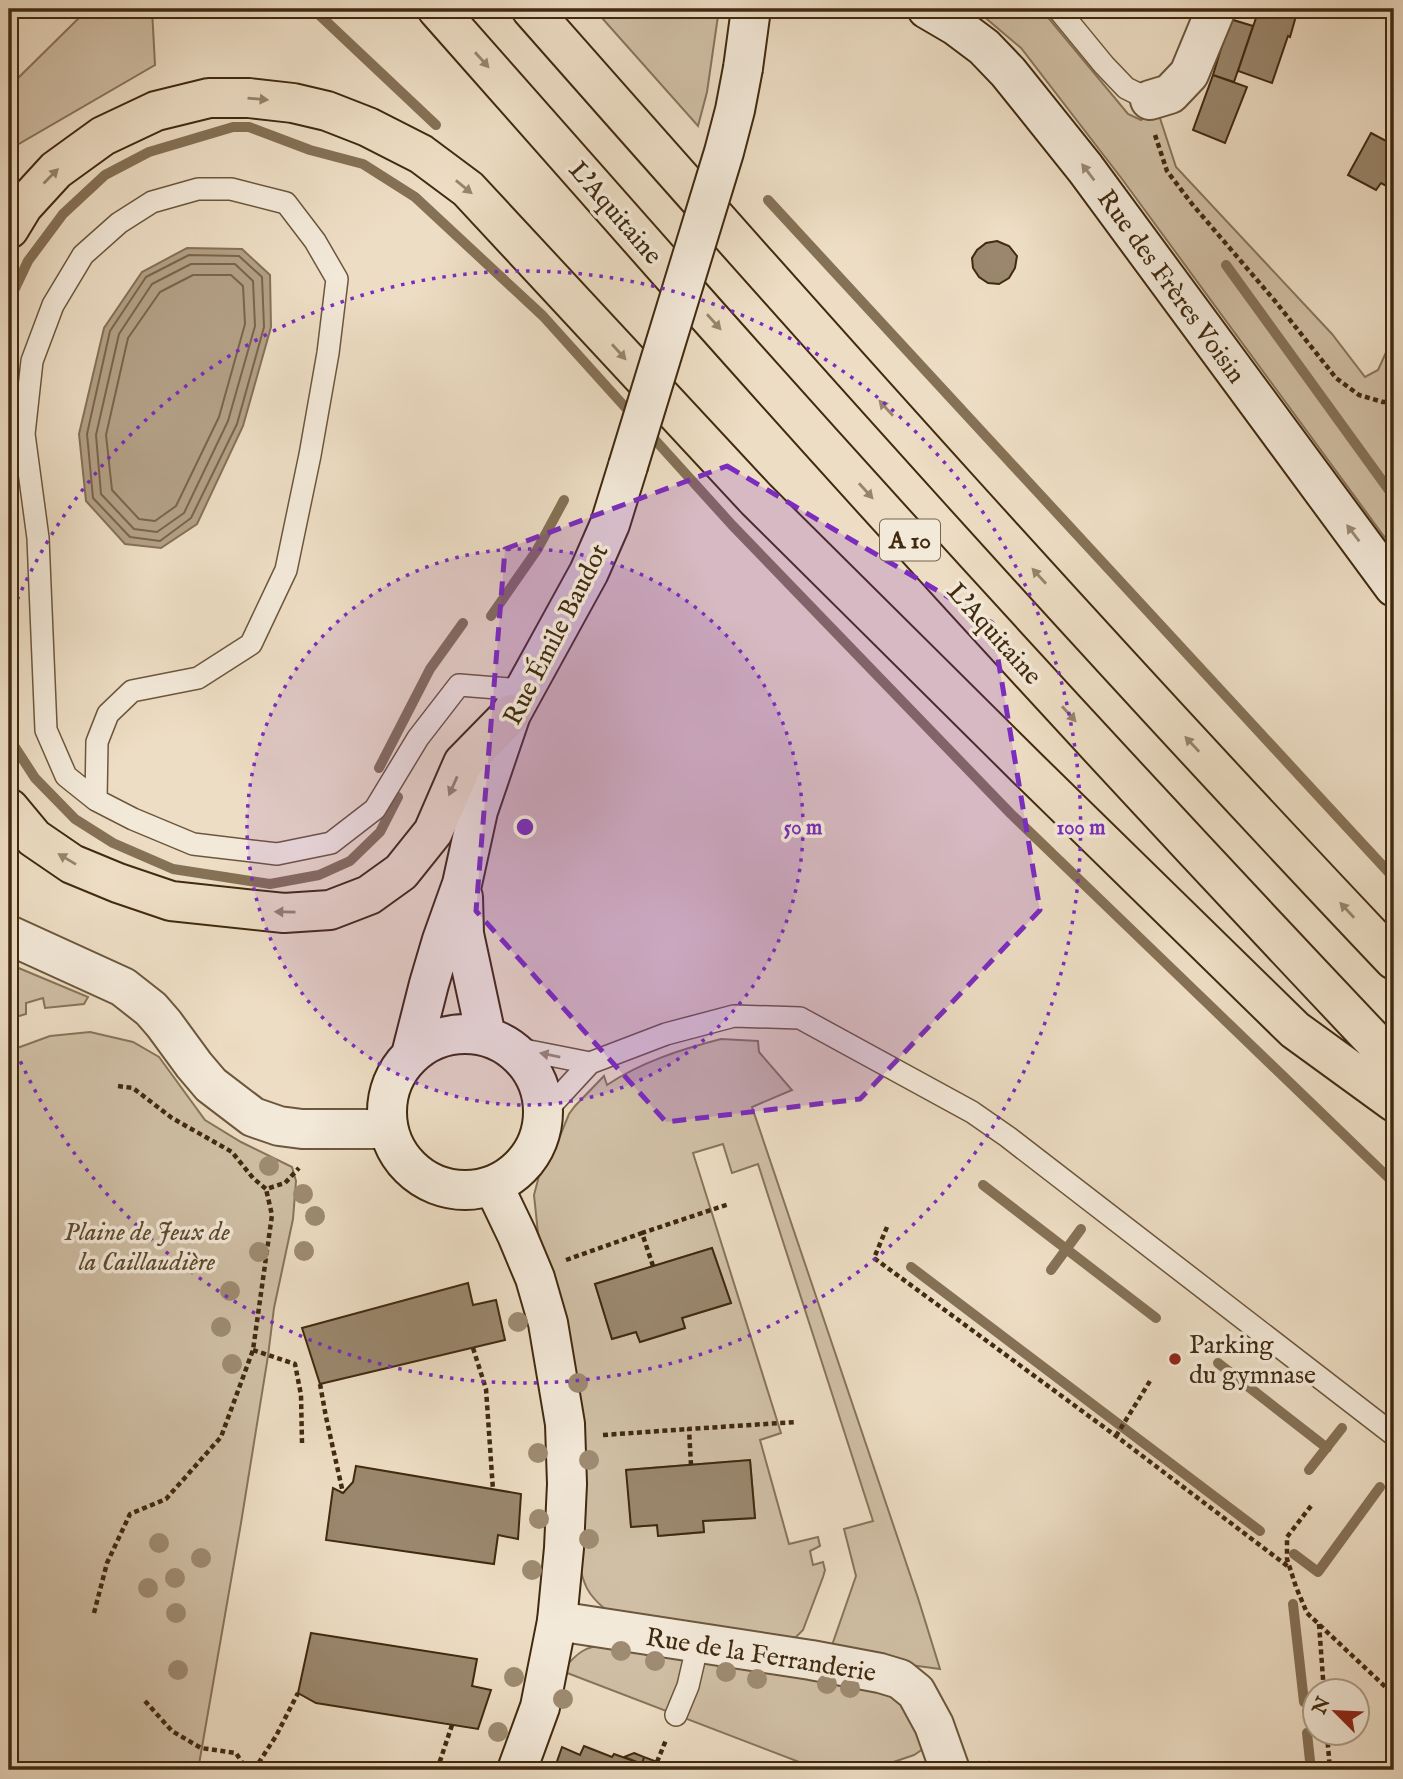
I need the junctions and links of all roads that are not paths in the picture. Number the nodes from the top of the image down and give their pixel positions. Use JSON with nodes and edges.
{"nodes":[{"id":1,"x":437,"y":9,"type":"edge"},
{"id":2,"x":531,"y":9,"type":"edge"},
{"id":3,"x":751,"y":9,"type":"edge"},
{"id":4,"x":927,"y":9,"type":"edge"},
{"id":5,"x":1058,"y":9,"type":"edge"},
{"id":6,"x":1216,"y":9,"type":"edge"},
{"id":7,"x":1150,"y":100,"type":"joint"},
{"id":8,"x":9,"y":229,"type":"edge"},
{"id":9,"x":1394,"y":587,"type":"edge"},
{"id":10,"x":517,"y":702,"type":"junction"},
{"id":11,"x":96,"y":800,"type":"junction"},
{"id":12,"x":9,"y":808,"type":"edge"},
{"id":13,"x":462,"y":884,"type":"junction"},
{"id":14,"x":9,"y":935,"type":"edge"},
{"id":15,"x":1394,"y":960,"type":"edge"},
{"id":16,"x":498,"y":1042,"type":"junction"},
{"id":17,"x":411,"y":1055,"type":"junction"},
{"id":18,"x":1394,"y":1062,"type":"edge"},
{"id":19,"x":590,"y":1063,"type":"junction"},
{"id":20,"x":1394,"y":1102,"type":"edge"},
{"id":21,"x":543,"y":1114,"type":"junction"},
{"id":22,"x":388,"y":1129,"type":"junction"},
{"id":23,"x":493,"y":1185,"type":"junction"},
{"id":24,"x":1394,"y":1434,"type":"edge"},
{"id":25,"x":558,"y":1621,"type":"junction"},
{"id":26,"x":698,"y":1643,"type":"junction"},
{"id":27,"x":676,"y":1715,"type":"dead end"},
{"id":28,"x":947,"y":1763,"type":"edge"},
{"id":29,"x":517,"y":1770,"type":"edge"}],
"edges":[{"from":1,"to":18,"type":"highway","name":"L'Aquitaine","number":"A 10","one_way":true},
{"from":15,"to":2,"type":"highway","number":"A 10","one_way":true},
{"from":3,"to":10,"type":"street","name":"Rue Émile Baudot","bridge":true},
{"from":9,"to":4,"type":"street","name":"Rue des Frères Voisin","one_way":true},
{"from":5,"to":7,"type":"lane"},
{"from":6,"to":7,"type":"street"},
{"from":8,"to":20,"type":"highway","one_way":true},
{"from":10,"to":11,"type":"lane"},
{"from":10,"to":12,"type":"highway","one_way":true},
{"from":10,"to":13,"type":"street","name":"Rue Émile Baudot"},
{"from":11,"to":11,"type":"lane"},
{"from":13,"to":16,"type":"street","name":"Rue Émile Baudot"},
{"from":13,"to":17,"type":"street","name":"Rue Émile Baudot"},
{"from":14,"to":22,"type":"street"},
{"from":16,"to":17,"type":"street"},
{"from":19,"to":16,"type":"lane","one_way":true},
{"from":16,"to":21,"type":"street"},
{"from":17,"to":22,"type":"street"},
{"from":19,"to":21,"type":"lane"},
{"from":19,"to":24,"type":"lane"},
{"from":21,"to":23,"type":"street"},
{"from":22,"to":23,"type":"street"},
{"from":23,"to":25,"type":"street"},
{"from":25,"to":26,"type":"street","name":"Rue de la Ferranderie"},
{"from":25,"to":29,"type":"street"},
{"from":26,"to":27,"type":"lane"},
{"from":26,"to":28,"type":"street","name":"Rue de la Ferranderie"}]}
